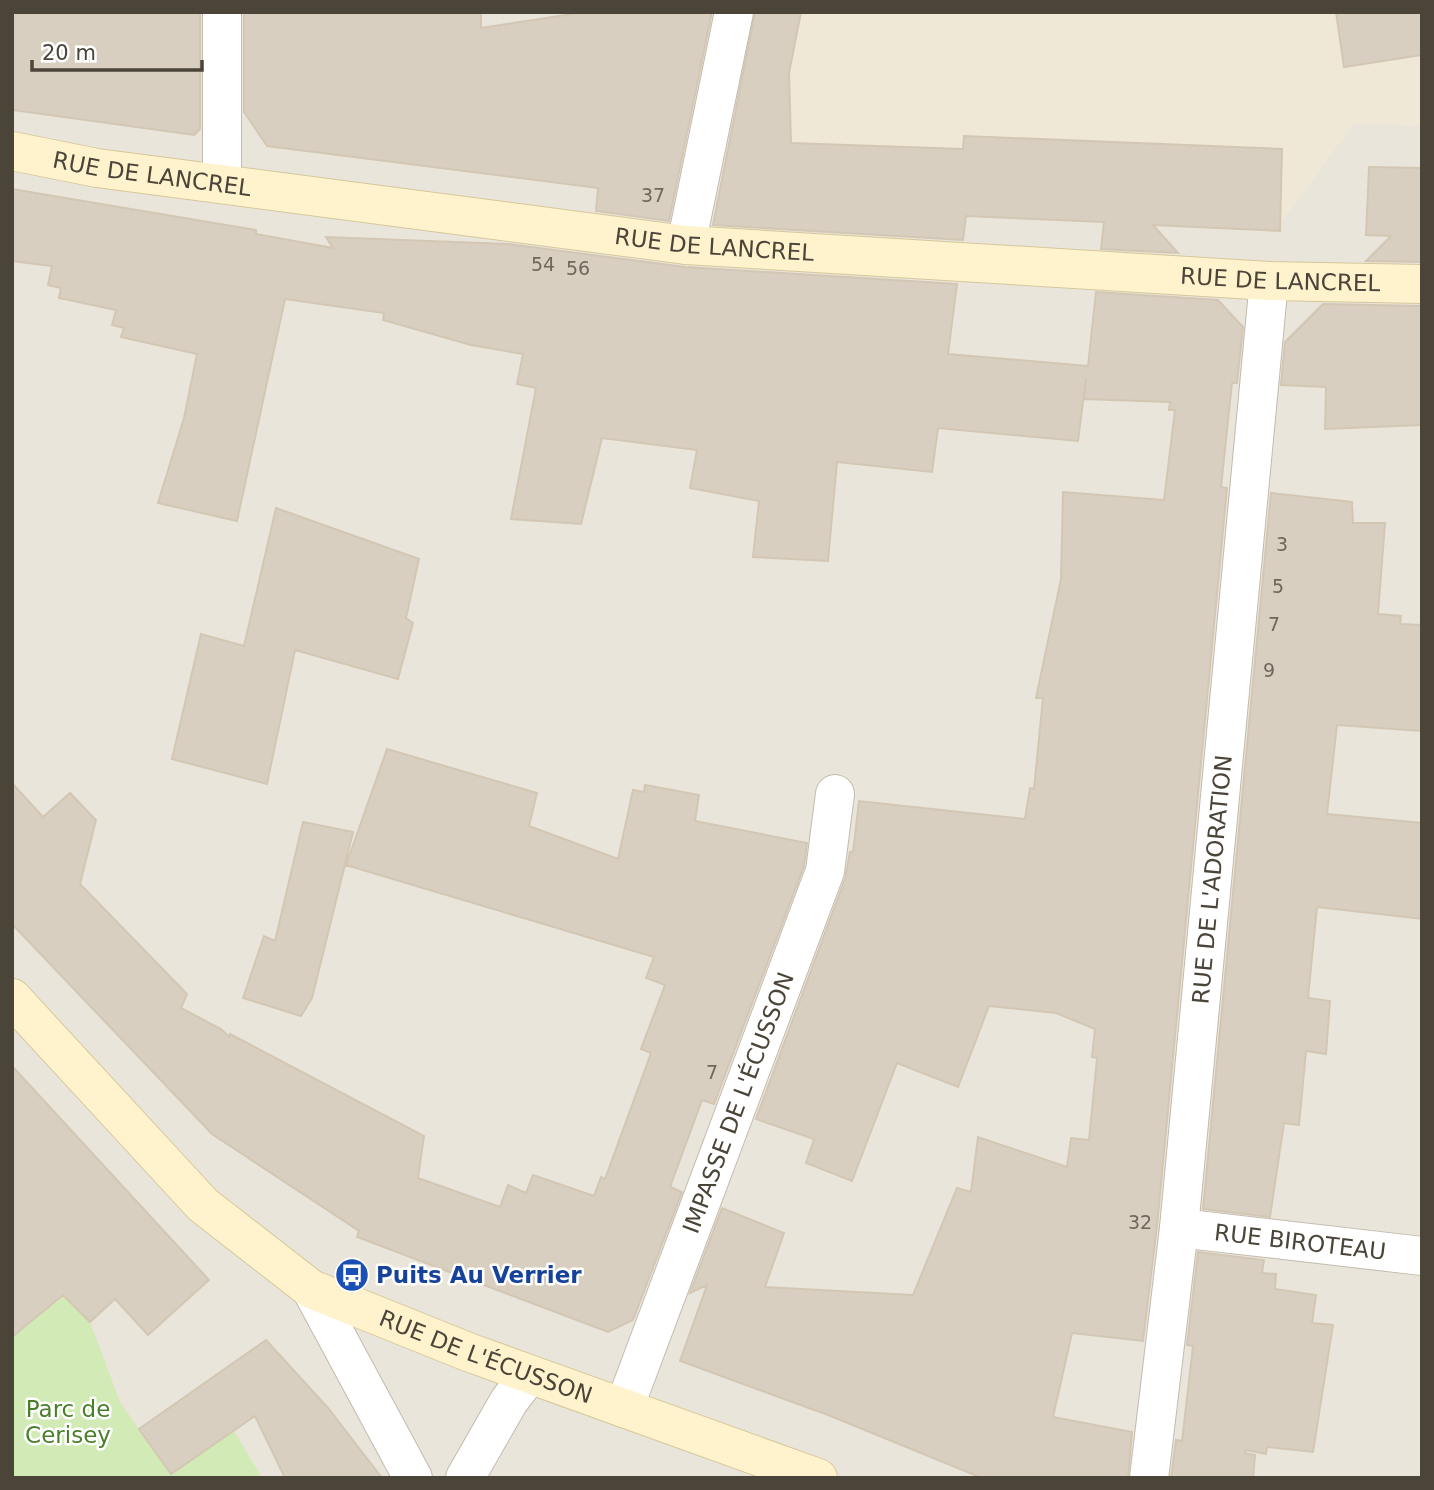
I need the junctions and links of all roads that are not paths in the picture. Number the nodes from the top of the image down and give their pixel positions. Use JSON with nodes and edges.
{"nodes":[{"id":1,"x":222,"y":12,"type":"edge"},
{"id":2,"x":734,"y":12,"type":"edge"},
{"id":3,"x":12,"y":151,"type":"edge"},
{"id":4,"x":222,"y":184,"type":"junction"},
{"id":5,"x":686,"y":245,"type":"junction"},
{"id":6,"x":1269,"y":281,"type":"junction"},
{"id":7,"x":1422,"y":284,"type":"edge"},
{"id":8,"x":835,"y":794,"type":"dead end"},
{"id":9,"x":12,"y":999,"type":"edge"},
{"id":10,"x":1179,"y":1228,"type":"junction"},
{"id":11,"x":1422,"y":1256,"type":"edge"},
{"id":12,"x":311,"y":1289,"type":"junction"},
{"id":13,"x":529,"y":1375,"type":"junction"},
{"id":14,"x":624,"y":1408,"type":"junction"},
{"id":15,"x":413,"y":1478,"type":"edge"},
{"id":16,"x":466,"y":1478,"type":"edge"},
{"id":17,"x":818,"y":1478,"type":"edge"},
{"id":18,"x":1149,"y":1478,"type":"edge"}],
"edges":[{"from":1,"to":4,"type":"street"},
{"from":2,"to":5,"type":"street"},
{"from":3,"to":4,"type":"street","name":"RUE DE LANCREL"},
{"from":4,"to":5,"type":"street","name":"RUE DE LANCREL"},
{"from":5,"to":6,"type":"street","name":"RUE DE LANCREL"},
{"from":6,"to":7,"type":"street","name":"RUE DE LANCREL"},
{"from":6,"to":10,"type":"street","name":"RUE DE L'ADORATION"},
{"from":8,"to":14,"type":"street","name":"IMPASSE DE L'ÉCUSSON"},
{"from":9,"to":12,"type":"street","name":"RUE DE L'ÉCUSSON"},
{"from":10,"to":11,"type":"street","name":"RUE BIROTEAU"},
{"from":10,"to":18,"type":"street","name":"RUE DE L'ADORATION"},
{"from":12,"to":13,"type":"street","name":"RUE DE L'ÉCUSSON"},
{"from":12,"to":15,"type":"street"},
{"from":13,"to":14,"type":"street","name":"RUE DE L'ÉCUSSON"},
{"from":13,"to":16,"type":"street"},
{"from":14,"to":17,"type":"street","name":"RUE DE L'ÉCUSSON"}]}
